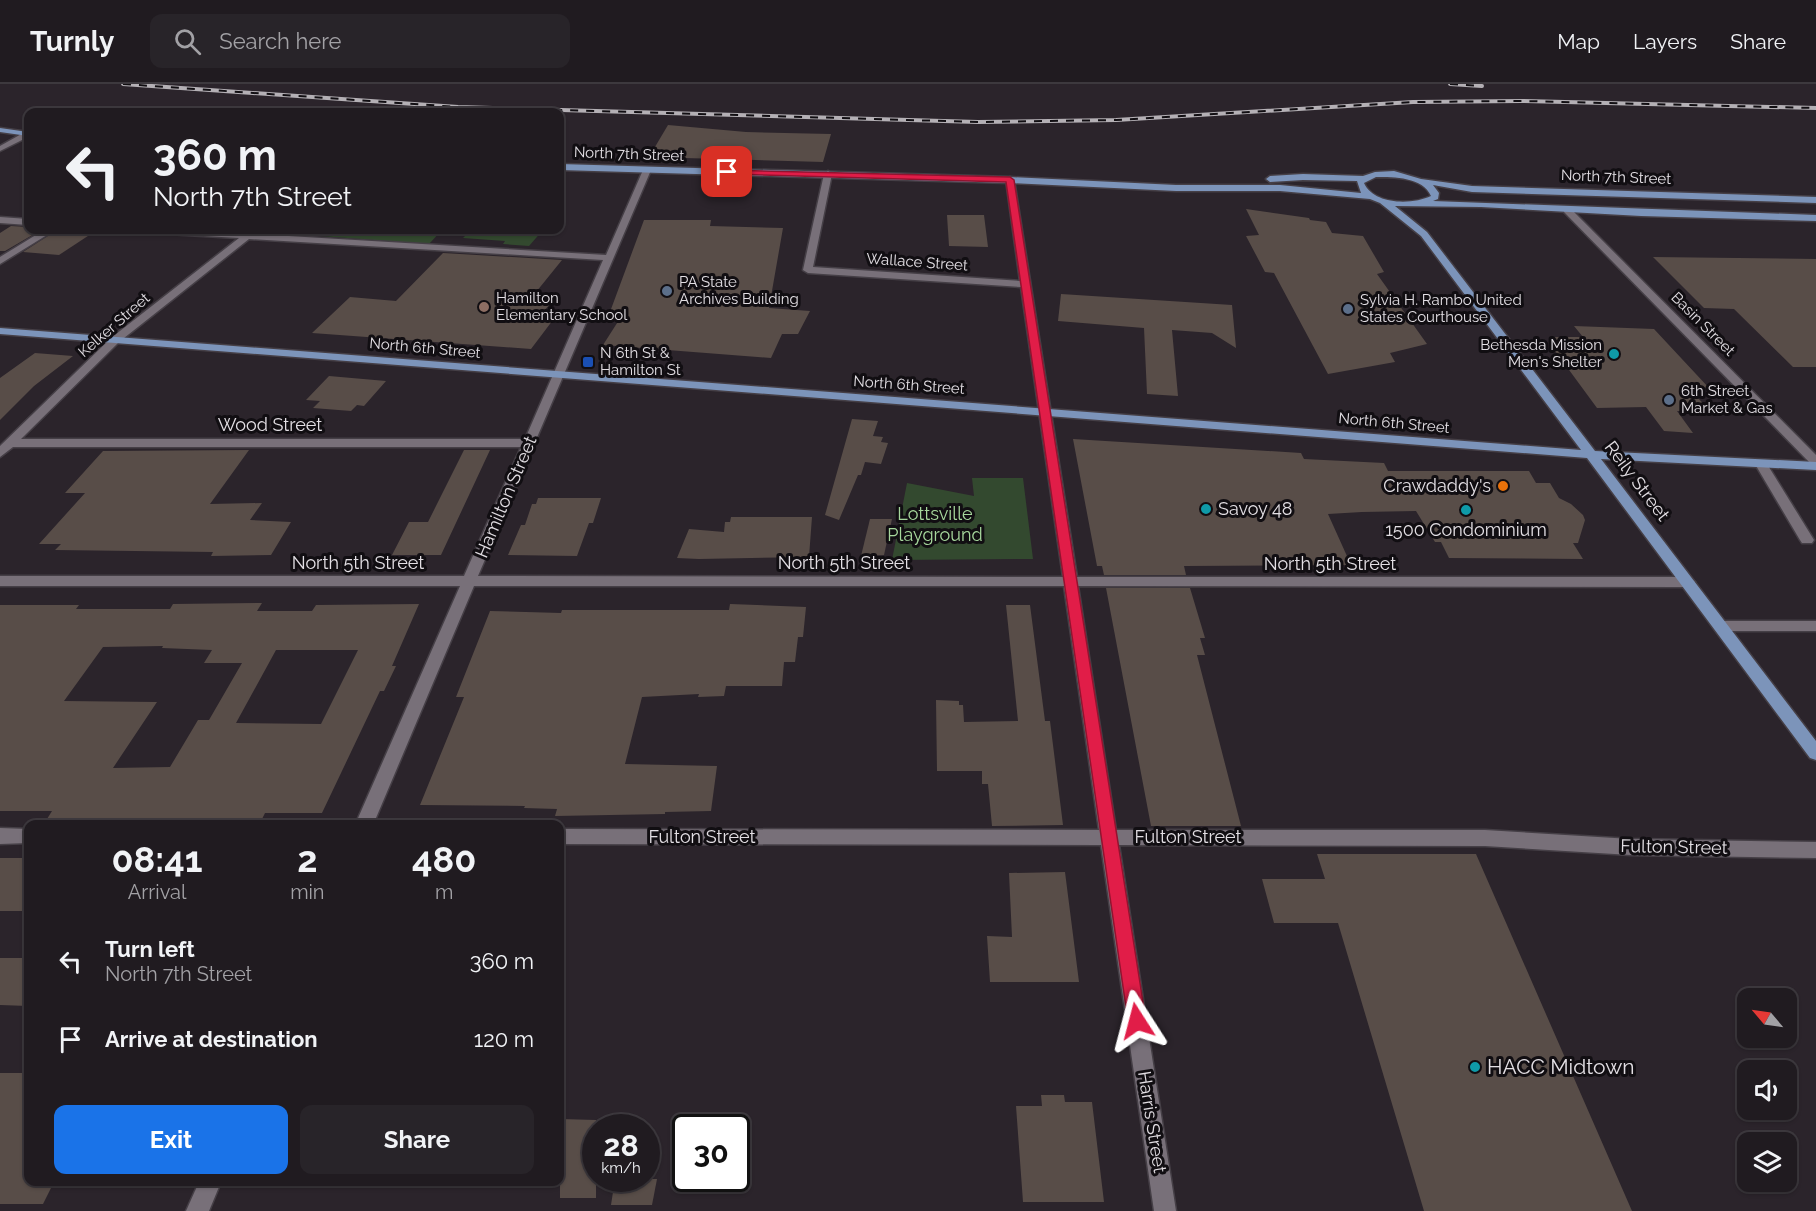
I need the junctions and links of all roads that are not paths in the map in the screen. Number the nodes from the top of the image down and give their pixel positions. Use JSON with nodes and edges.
{"nodes":[{"id":1,"x":0,"y":130,"type":"edge"},
{"id":2,"x":24,"y":133,"type":"edge"},
{"id":3,"x":24,"y":136,"type":"edge"},
{"id":4,"x":0,"y":149,"type":"edge"},
{"id":5,"x":564,"y":167,"type":"edge"},
{"id":6,"x":647,"y":170,"type":"junction"},
{"id":7,"x":828,"y":174,"type":"junction"},
{"id":8,"x":1364,"y":179,"type":"junction"},
{"id":9,"x":1416,"y":179,"type":"junction"},
{"id":10,"x":1010,"y":180,"type":"junction"},
{"id":11,"x":1094,"y":183,"type":"junction"},
{"id":12,"x":1551,"y":190,"type":"junction"},
{"id":13,"x":1378,"y":199,"type":"junction"},
{"id":14,"x":1816,"y":200,"type":"edge"},
{"id":15,"x":1420,"y":204,"type":"junction"},
{"id":16,"x":1567,"y":210,"type":"junction"},
{"id":17,"x":1816,"y":218,"type":"edge"},
{"id":18,"x":0,"y":220,"type":"edge"},
{"id":19,"x":24,"y":222,"type":"edge"},
{"id":20,"x":44,"y":234,"type":"edge"},
{"id":21,"x":250,"y":234,"type":"edge"},
{"id":22,"x":265,"y":234,"type":"edge"},
{"id":23,"x":1424,"y":234,"type":"junction"},
{"id":24,"x":610,"y":258,"type":"junction"},
{"id":25,"x":0,"y":261,"type":"edge"},
{"id":26,"x":1026,"y":284,"type":"junction"},
{"id":27,"x":0,"y":331,"type":"edge"},
{"id":28,"x":115,"y":340,"type":"junction"},
{"id":29,"x":559,"y":375,"type":"junction"},
{"id":30,"x":1045,"y":412,"type":"junction"},
{"id":31,"x":11,"y":443,"type":"junction"},
{"id":32,"x":529,"y":444,"type":"junction"},
{"id":33,"x":0,"y":453,"type":"edge"},
{"id":34,"x":1593,"y":455,"type":"junction"},
{"id":35,"x":1816,"y":462,"type":"edge"},
{"id":36,"x":1761,"y":464,"type":"junction"},
{"id":37,"x":1816,"y":466,"type":"edge"},
{"id":38,"x":1807,"y":540,"type":"dead end"},
{"id":39,"x":0,"y":581,"type":"edge"},
{"id":40,"x":470,"y":581,"type":"junction"},
{"id":41,"x":1070,"y":582,"type":"junction"},
{"id":42,"x":1688,"y":582,"type":"junction"},
{"id":43,"x":1721,"y":626,"type":"junction"},
{"id":44,"x":1816,"y":626,"type":"edge"},
{"id":45,"x":1816,"y":753,"type":"edge"},
{"id":46,"x":366,"y":820,"type":"edge"},
{"id":47,"x":0,"y":836,"type":"edge"},
{"id":48,"x":24,"y":836,"type":"edge"},
{"id":49,"x":564,"y":837,"type":"edge"},
{"id":50,"x":1109,"y":837,"type":"junction"},
{"id":51,"x":1816,"y":850,"type":"edge"},
{"id":52,"x":208,"y":1186,"type":"edge"},
{"id":53,"x":197,"y":1211,"type":"edge"},
{"id":54,"x":1165,"y":1211,"type":"edge"}],
"edges":[{"from":1,"to":2,"type":"main road"},
{"from":3,"to":4,"type":"street"},
{"from":5,"to":6,"type":"main road","name":"North 7th Street"},
{"from":6,"to":7,"type":"main road","name":"North 7th Street"},
{"from":6,"to":24,"type":"street","name":"Hamilton Street"},
{"from":7,"to":10,"type":"main road","name":"North 7th Street"},
{"from":7,"to":26,"type":"street","name":"Wallace Street"},
{"from":8,"to":9,"type":"main road","name":"North 7th Street"},
{"from":8,"to":11,"type":"main road","name":"North 7th Street"},
{"from":8,"to":13,"type":"main road"},
{"from":9,"to":12,"type":"main road","name":"North 7th Street"},
{"from":9,"to":15,"type":"main road"},
{"from":10,"to":11,"type":"main road","name":"North 7th Street"},
{"from":10,"to":26,"type":"street","name":"Harris Street"},
{"from":11,"to":13,"type":"main road","name":"North 7th Street"},
{"from":12,"to":14,"type":"main road","name":"North 7th Street"},
{"from":12,"to":16,"type":"main road"},
{"from":13,"to":15,"type":"main road","name":"North 7th Street"},
{"from":13,"to":23,"type":"main road","name":"Reily Street"},
{"from":15,"to":16,"type":"main road","name":"North 7th Street"},
{"from":15,"to":23,"type":"main road","name":"Reily Street"},
{"from":16,"to":17,"type":"main road","name":"North 7th Street"},
{"from":16,"to":35,"type":"street","name":"Basin Street"},
{"from":18,"to":19,"type":"street"},
{"from":20,"to":25,"type":"street"},
{"from":21,"to":28,"type":"street","name":"Kelker Street"},
{"from":22,"to":24,"type":"street"},
{"from":23,"to":34,"type":"main road","name":"Reily Street"},
{"from":24,"to":29,"type":"street","name":"Hamilton Street"},
{"from":26,"to":30,"type":"street","name":"Harris Street"},
{"from":27,"to":28,"type":"main road","name":"North 6th Street"},
{"from":28,"to":29,"type":"main road","name":"North 6th Street"},
{"from":28,"to":31,"type":"street","name":"Kelker Street"},
{"from":29,"to":30,"type":"main road","name":"North 6th Street"},
{"from":29,"to":32,"type":"street","name":"Hamilton Street"},
{"from":30,"to":34,"type":"main road","name":"North 6th Street"},
{"from":30,"to":41,"type":"street","name":"Harris Street"},
{"from":31,"to":32,"type":"street","name":"Wood Street"},
{"from":31,"to":33,"type":"street","name":"Kelker Street"},
{"from":32,"to":40,"type":"street","name":"Hamilton Street"},
{"from":34,"to":36,"type":"main road","name":"North 6th Street"},
{"from":34,"to":42,"type":"main road","name":"Reily Street"},
{"from":36,"to":37,"type":"main road","name":"North 6th Street"},
{"from":36,"to":38,"type":"street"},
{"from":39,"to":40,"type":"street","name":"North 5th Street"},
{"from":40,"to":41,"type":"street","name":"North 5th Street"},
{"from":40,"to":46,"type":"street","name":"Hamilton Street"},
{"from":41,"to":42,"type":"street","name":"North 5th Street"},
{"from":41,"to":50,"type":"street","name":"Harris Street"},
{"from":42,"to":43,"type":"main road","name":"Reily Street"},
{"from":43,"to":44,"type":"street"},
{"from":43,"to":45,"type":"main road","name":"Reily Street"},
{"from":47,"to":48,"type":"street"},
{"from":49,"to":50,"type":"street","name":"Fulton Street"},
{"from":50,"to":51,"type":"street","name":"Fulton Street"},
{"from":50,"to":54,"type":"street","name":"Harris Street"},
{"from":52,"to":53,"type":"street"}]}
